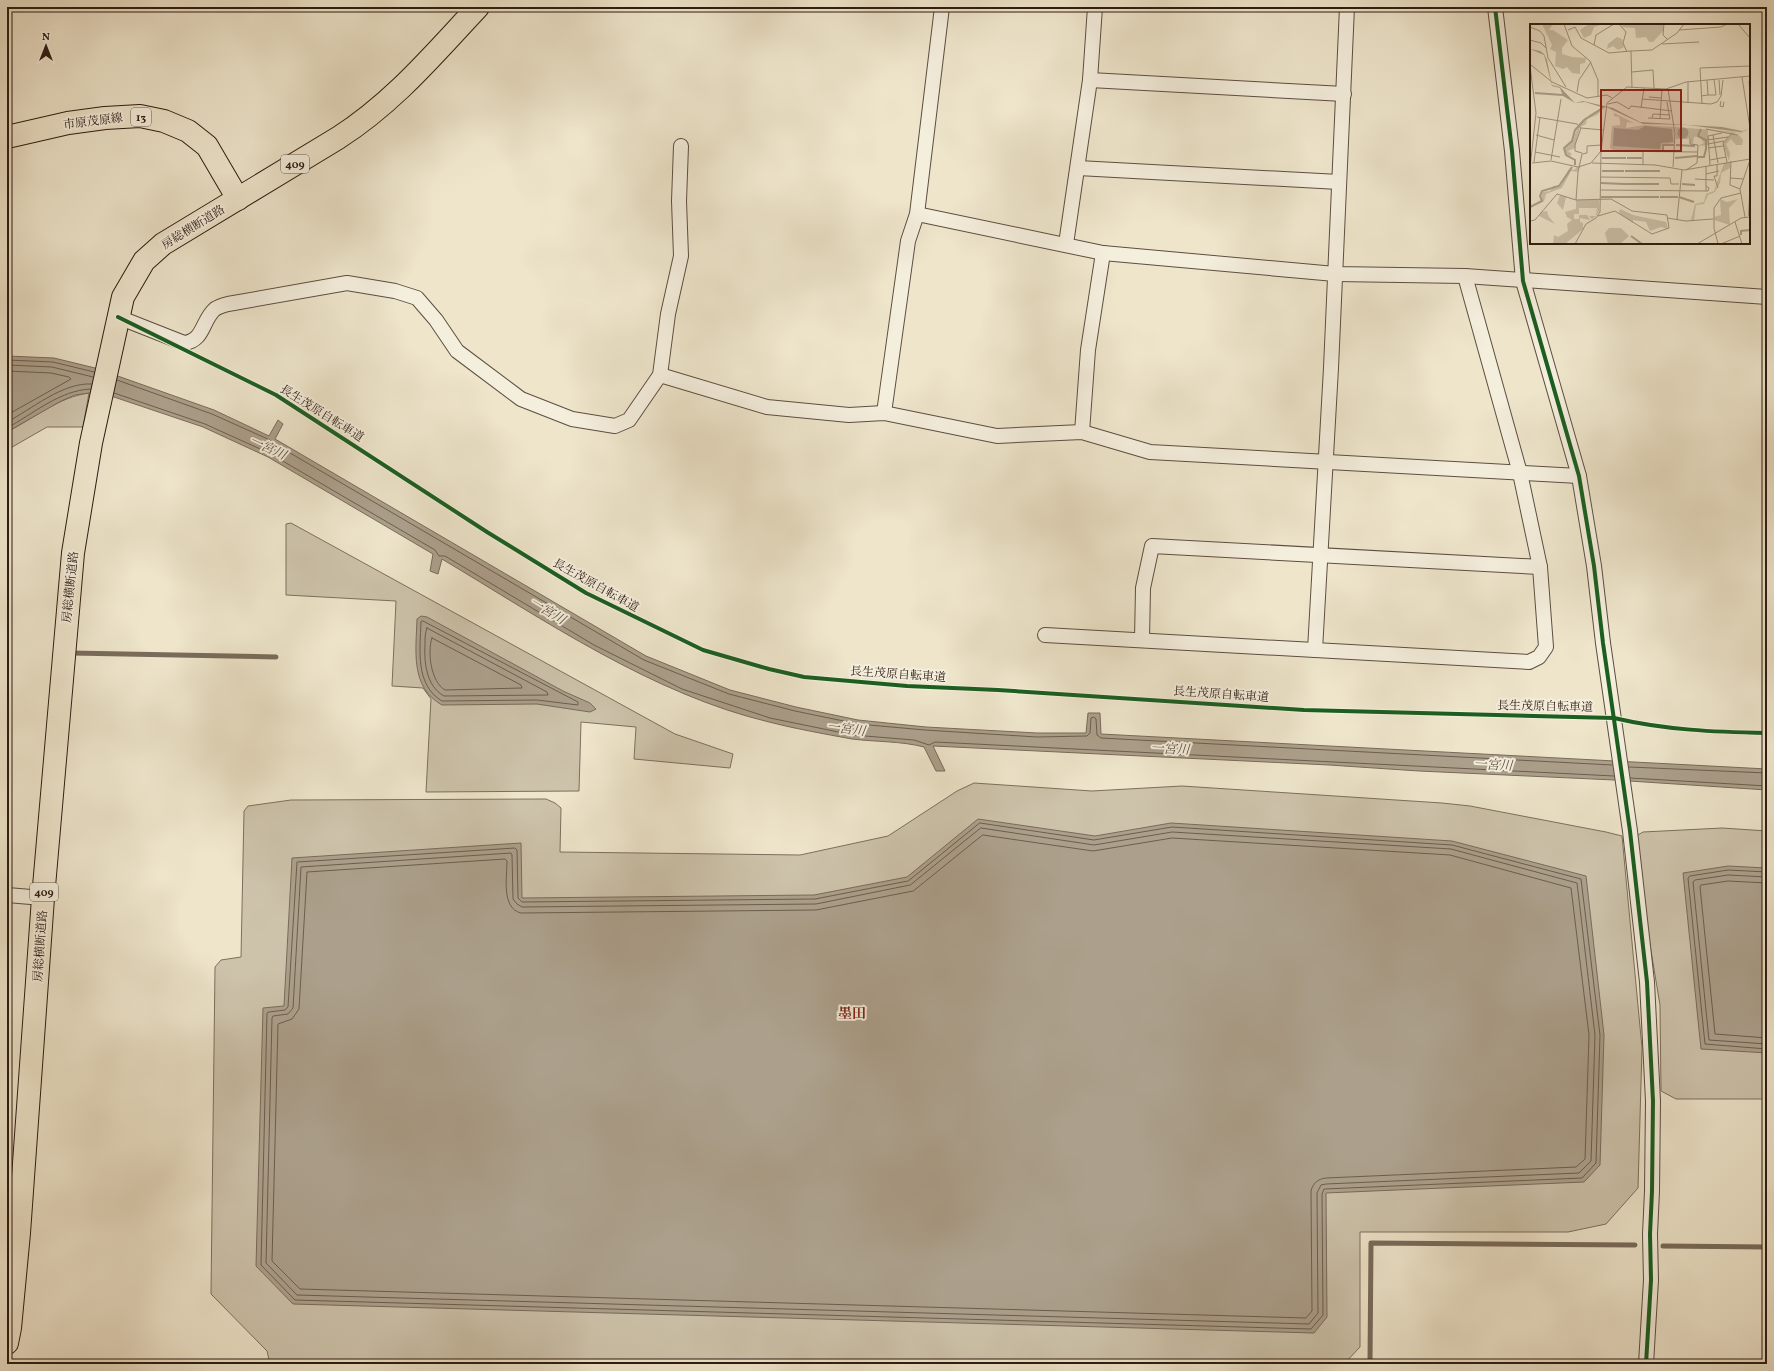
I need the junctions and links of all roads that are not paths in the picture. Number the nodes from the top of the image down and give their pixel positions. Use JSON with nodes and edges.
{"nodes":[{"id":1,"x":478,"y":7,"type":"edge"},
{"id":2,"x":942,"y":7,"type":"edge"},
{"id":3,"x":1095,"y":7,"type":"edge"},
{"id":4,"x":1347,"y":7,"type":"edge"},
{"id":5,"x":1495,"y":7,"type":"edge"},
{"id":6,"x":1090,"y":80,"type":"junction"},
{"id":7,"x":1344,"y":94,"type":"junction"},
{"id":8,"x":7,"y":137,"type":"edge"},
{"id":9,"x":681,"y":146,"type":"dead end"},
{"id":10,"x":1078,"y":168,"type":"junction"},
{"id":11,"x":1339,"y":182,"type":"junction"},
{"id":12,"x":238,"y":199,"type":"junction"},
{"id":13,"x":917,"y":214,"type":"junction"},
{"id":14,"x":1066,"y":244,"type":"junction"},
{"id":15,"x":1103,"y":253,"type":"junction"},
{"id":16,"x":1335,"y":274,"type":"junction"},
{"id":17,"x":1465,"y":276,"type":"junction"},
{"id":18,"x":1523,"y":281,"type":"junction"},
{"id":19,"x":1767,"y":297,"type":"edge"},
{"id":20,"x":118,"y":318,"type":"junction"},
{"id":21,"x":660,"y":375,"type":"junction"},
{"id":22,"x":884,"y":412,"type":"junction"},
{"id":23,"x":1082,"y":432,"type":"junction"},
{"id":24,"x":1325,"y":461,"type":"junction"},
{"id":25,"x":1520,"y":473,"type":"junction"},
{"id":26,"x":1579,"y":476,"type":"junction"},
{"id":27,"x":1320,"y":555,"type":"junction"},
{"id":28,"x":1540,"y":567,"type":"junction"},
{"id":29,"x":1045,"y":635,"type":"dead end"},
{"id":30,"x":1142,"y":639,"type":"junction"},
{"id":31,"x":1315,"y":650,"type":"junction"},
{"id":32,"x":7,"y":895,"type":"edge"},
{"id":33,"x":44,"y":898,"type":"junction"},
{"id":34,"x":13,"y":1233,"type":"edge"},
{"id":35,"x":7,"y":1343,"type":"edge"},
{"id":36,"x":1646,"y":1364,"type":"edge"}],
"edges":[{"from":1,"to":12,"type":"main road","name":"房総横断道路","number":"409"},
{"from":2,"to":13,"type":"street"},
{"from":3,"to":6,"type":"street"},
{"from":4,"to":7,"type":"street"},
{"from":5,"to":18,"type":"street"},
{"from":6,"to":7,"type":"street"},
{"from":6,"to":10,"type":"street"},
{"from":7,"to":11,"type":"street"},
{"from":8,"to":12,"type":"main road","name":"市原茂原線","number":"13"},
{"from":9,"to":21,"type":"street"},
{"from":10,"to":11,"type":"street"},
{"from":10,"to":14,"type":"street"},
{"from":11,"to":16,"type":"street"},
{"from":12,"to":20,"type":"main road","name":"房総横断道路","number":"409"},
{"from":13,"to":14,"type":"street"},
{"from":13,"to":22,"type":"street"},
{"from":14,"to":15,"type":"street"},
{"from":15,"to":16,"type":"street"},
{"from":15,"to":23,"type":"street"},
{"from":16,"to":17,"type":"street"},
{"from":16,"to":24,"type":"street"},
{"from":17,"to":18,"type":"street"},
{"from":17,"to":25,"type":"street"},
{"from":18,"to":19,"type":"street"},
{"from":18,"to":26,"type":"street"},
{"from":20,"to":21,"type":"street"},
{"from":20,"to":33,"type":"main road","name":"房総横断道路","number":"409"},
{"from":21,"to":22,"type":"street"},
{"from":22,"to":23,"type":"street"},
{"from":23,"to":24,"type":"street"},
{"from":24,"to":25,"type":"street"},
{"from":24,"to":27,"type":"street"},
{"from":25,"to":26,"type":"street"},
{"from":25,"to":28,"type":"street"},
{"from":26,"to":36,"type":"street"},
{"from":27,"to":28,"type":"street"},
{"from":27,"to":30,"type":"street"},
{"from":27,"to":31,"type":"street"},
{"from":28,"to":31,"type":"street"},
{"from":29,"to":30,"type":"street"},
{"from":30,"to":31,"type":"street"},
{"from":32,"to":33,"type":"street"},
{"from":33,"to":34,"type":"main road","name":"房総横断道路","number":"409"},
{"from":34,"to":35,"type":"main road","name":"房総横断道路","number":"409"}]}
